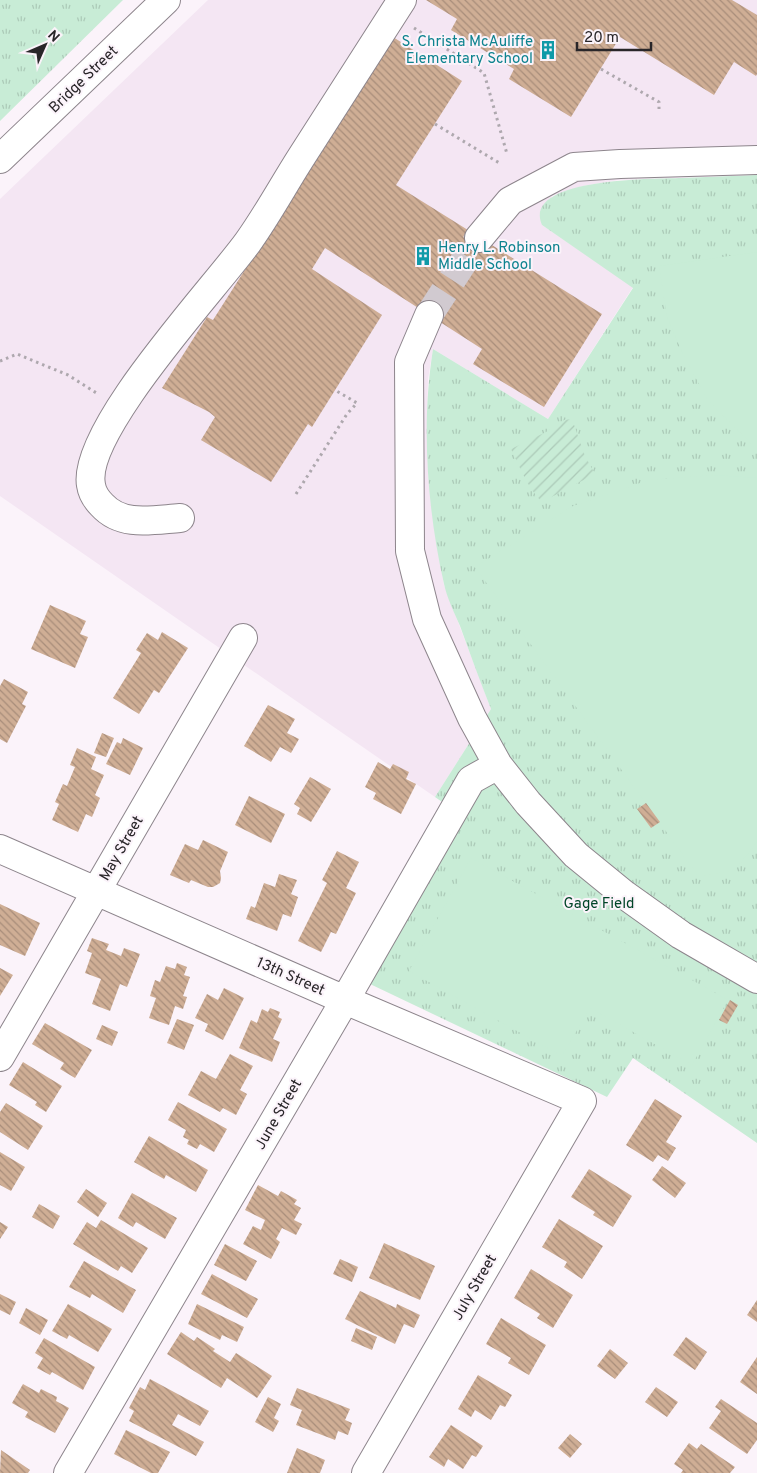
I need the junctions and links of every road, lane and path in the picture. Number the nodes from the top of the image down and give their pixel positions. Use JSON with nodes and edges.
{"nodes":[{"id":1,"x":166,"y":0,"type":"edge"},
{"id":2,"x":397,"y":7,"type":"edge"},
{"id":3,"x":601,"y":69,"type":"dead end"},
{"id":4,"x":659,"y":109,"type":"dead end"},
{"id":5,"x":435,"y":124,"type":"dead end"},
{"id":6,"x":507,"y":154,"type":"dead end"},
{"id":7,"x":0,"y":159,"type":"edge"},
{"id":8,"x":757,"y":160,"type":"edge"},
{"id":9,"x":501,"y":164,"type":"dead end"},
{"id":10,"x":479,"y":238,"type":"tunnel mouth"},
{"id":11,"x":429,"y":315,"type":"tunnel mouth"},
{"id":12,"x":0,"y":361,"type":"edge"},
{"id":13,"x":335,"y":390,"type":"dead end"},
{"id":14,"x":121,"y":408,"type":"junction"},
{"id":15,"x":296,"y":494,"type":"dead end"},
{"id":16,"x":180,"y":518,"type":"dead end"},
{"id":17,"x":243,"y":638,"type":"dead end"},
{"id":18,"x":498,"y":765,"type":"junction"},
{"id":19,"x":0,"y":849,"type":"edge"},
{"id":20,"x":96,"y":891,"type":"junction"},
{"id":21,"x":757,"y":979,"type":"edge"},
{"id":22,"x":345,"y":1000,"type":"junction"},
{"id":23,"x":0,"y":1058,"type":"edge"},
{"id":24,"x":582,"y":1101,"type":"joint"},
{"id":25,"x":68,"y":1473,"type":"edge"},
{"id":26,"x":366,"y":1473,"type":"edge"}],
"edges":[{"from":1,"to":7,"type":"street","name":"Bridge Street"},
{"from":2,"to":6,"type":"path"},
{"from":2,"to":14,"type":"street"},
{"from":3,"to":4,"type":"path"},
{"from":5,"to":9,"type":"path"},
{"from":8,"to":10,"type":"street"},
{"from":11,"to":18,"type":"street"},
{"from":12,"to":14,"type":"path"},
{"from":13,"to":15,"type":"path"},
{"from":14,"to":16,"type":"street"},
{"from":17,"to":20,"type":"street","name":"May Street"},
{"from":18,"to":21,"type":"street"},
{"from":18,"to":22,"type":"street","name":"June Street"},
{"from":19,"to":20,"type":"street","name":"13th Street"},
{"from":20,"to":22,"type":"street","name":"13th Street"},
{"from":20,"to":23,"type":"street","name":"May Street"},
{"from":22,"to":24,"type":"street","name":"13th Street"},
{"from":22,"to":25,"type":"street","name":"June Street"},
{"from":24,"to":26,"type":"street","name":"July Street"}]}
